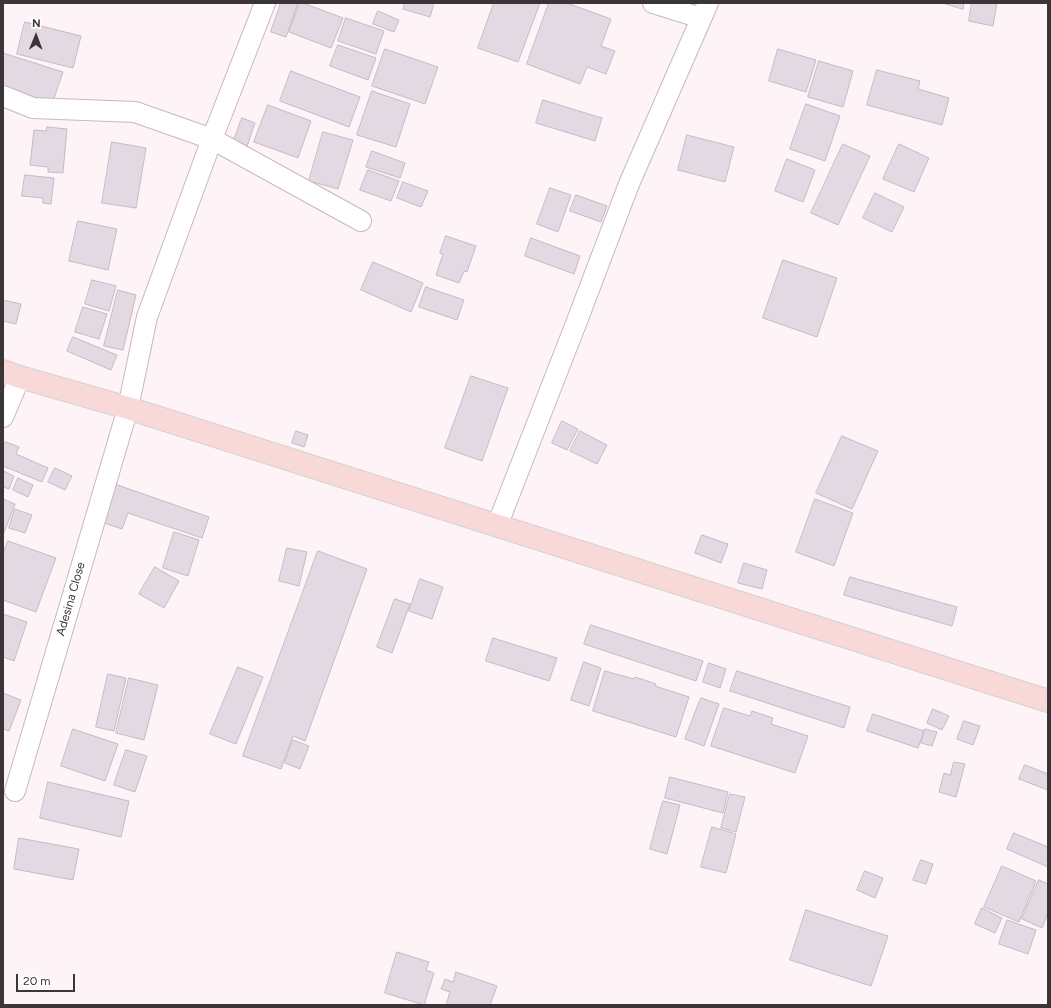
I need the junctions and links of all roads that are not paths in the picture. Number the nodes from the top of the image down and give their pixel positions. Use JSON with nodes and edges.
{"nodes":[{"id":1,"x":265,"y":3,"type":"edge"},
{"id":2,"x":653,"y":3,"type":"edge"},
{"id":3,"x":705,"y":10,"type":"edge"},
{"id":4,"x":3,"y":96,"type":"edge"},
{"id":5,"x":212,"y":139,"type":"junction"},
{"id":6,"x":361,"y":221,"type":"dead end"},
{"id":7,"x":12,"y":374,"type":"edge"},
{"id":8,"x":128,"y":408,"type":"junction"},
{"id":9,"x":3,"y":417,"type":"edge"},
{"id":10,"x":497,"y":526,"type":"junction"},
{"id":11,"x":1048,"y":701,"type":"edge"},
{"id":12,"x":15,"y":791,"type":"dead end"}],
"edges":[{"from":1,"to":5,"type":"street","name":"Adesina Close"},
{"from":2,"to":3,"type":"street"},
{"from":3,"to":10,"type":"street"},
{"from":4,"to":5,"type":"street"},
{"from":5,"to":6,"type":"street"},
{"from":5,"to":8,"type":"street","name":"Adesina Close"},
{"from":7,"to":8,"type":"main road"},
{"from":7,"to":9,"type":"street"},
{"from":8,"to":10,"type":"main road"},
{"from":8,"to":12,"type":"street","name":"Adesina Close"},
{"from":10,"to":11,"type":"main road"}]}
